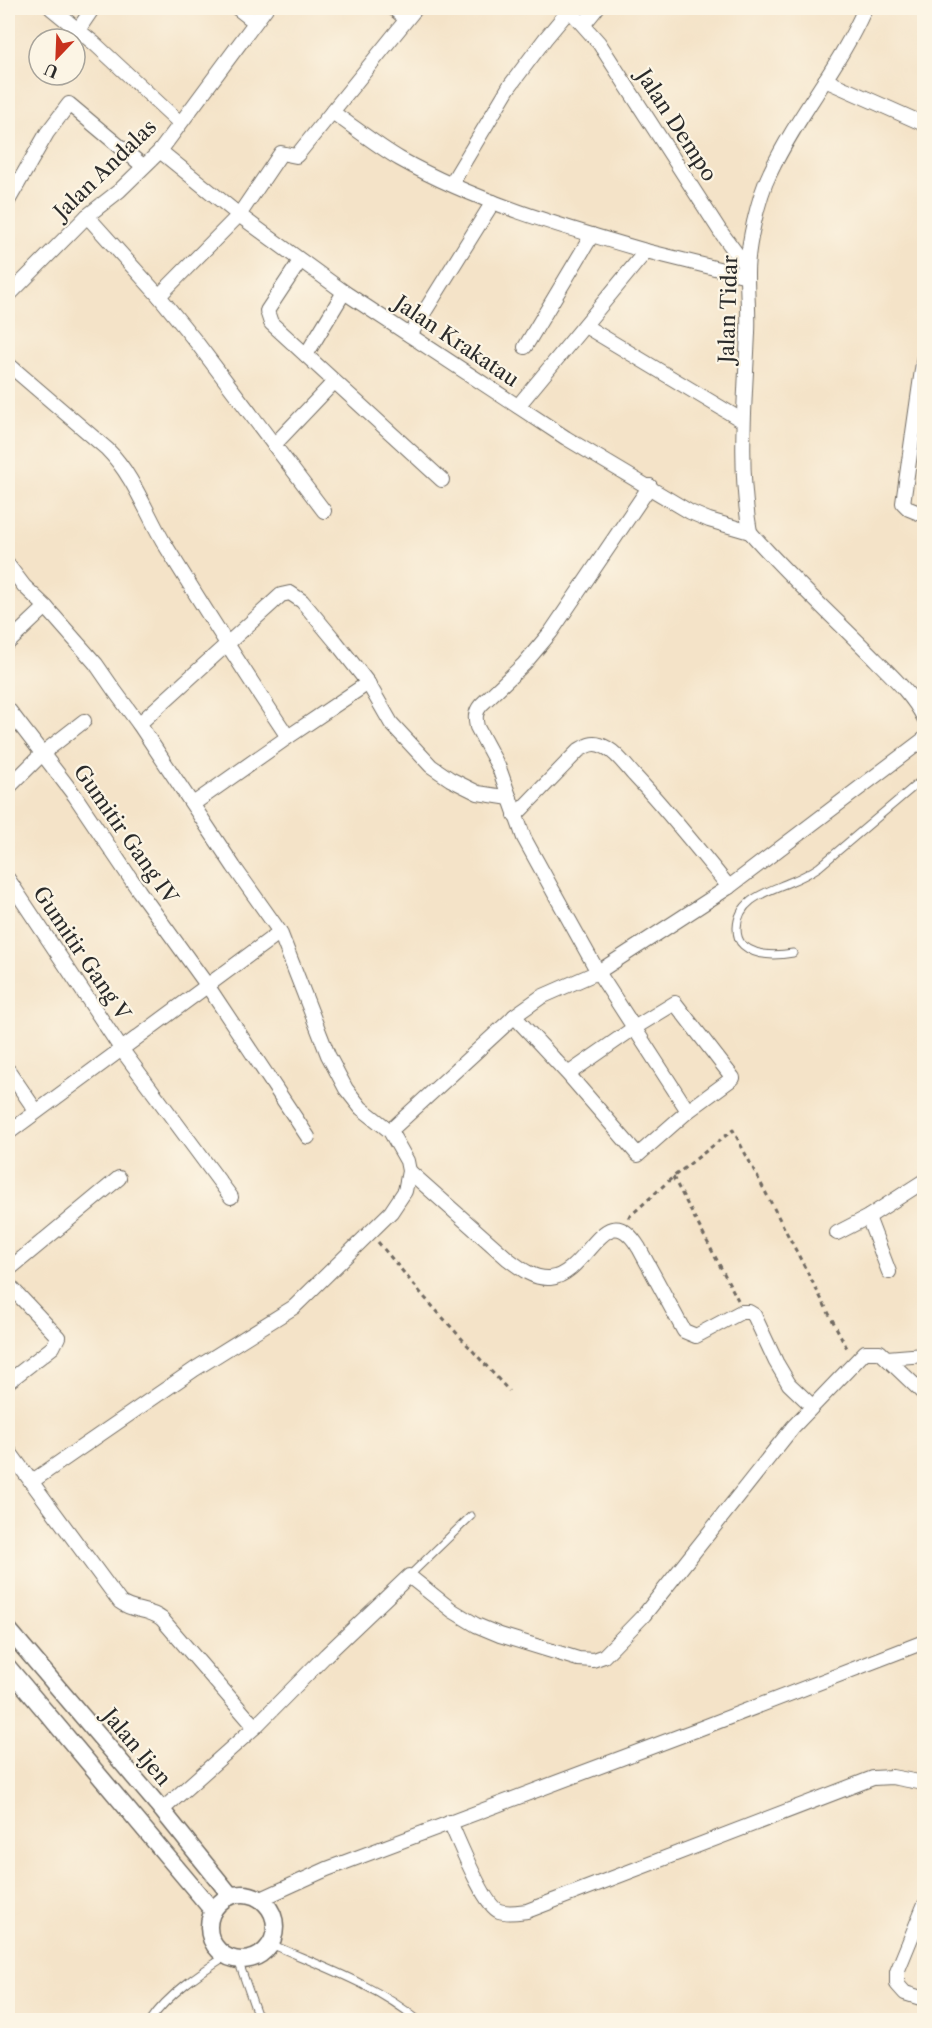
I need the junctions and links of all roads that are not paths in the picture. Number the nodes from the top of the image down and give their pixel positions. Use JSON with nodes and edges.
{"nodes":[{"id":1,"x":51,"y":8,"type":"edge"},
{"id":2,"x":93,"y":8,"type":"edge"},
{"id":3,"x":237,"y":8,"type":"edge"},
{"id":4,"x":266,"y":8,"type":"edge"},
{"id":5,"x":393,"y":8,"type":"edge"},
{"id":6,"x":416,"y":8,"type":"edge"},
{"id":7,"x":569,"y":8,"type":"edge"},
{"id":8,"x":597,"y":8,"type":"edge"},
{"id":9,"x":865,"y":8,"type":"edge"},
{"id":10,"x":406,"y":19,"type":"junction"},
{"id":11,"x":255,"y":22,"type":"junction"},
{"id":12,"x":584,"y":24,"type":"junction"},
{"id":13,"x":74,"y":27,"type":"edge"},
{"id":14,"x":80,"y":27,"type":"edge"},
{"id":15,"x":87,"y":38,"type":"edge"},
{"id":16,"x":825,"y":80,"type":"junction"},
{"id":17,"x":332,"y":111,"type":"junction"},
{"id":18,"x":180,"y":123,"type":"junction"},
{"id":19,"x":924,"y":124,"type":"edge"},
{"id":20,"x":160,"y":151,"type":"junction"},
{"id":21,"x":143,"y":166,"type":"junction"},
{"id":22,"x":451,"y":184,"type":"junction"},
{"id":23,"x":8,"y":201,"type":"edge"},
{"id":24,"x":493,"y":202,"type":"junction"},
{"id":25,"x":239,"y":215,"type":"junction"},
{"id":26,"x":87,"y":216,"type":"junction"},
{"id":27,"x":592,"y":235,"type":"junction"},
{"id":28,"x":646,"y":251,"type":"junction"},
{"id":29,"x":300,"y":261,"type":"junction"},
{"id":30,"x":747,"y":272,"type":"junction"},
{"id":31,"x":344,"y":292,"type":"junction"},
{"id":32,"x":8,"y":296,"type":"edge"},
{"id":33,"x":159,"y":296,"type":"junction"},
{"id":34,"x":585,"y":326,"type":"junction"},
{"id":35,"x":410,"y":335,"type":"junction"},
{"id":36,"x":525,"y":347,"type":"dead end"},
{"id":37,"x":306,"y":355,"type":"junction"},
{"id":38,"x":924,"y":363,"type":"edge"},
{"id":39,"x":8,"y":364,"type":"edge"},
{"id":40,"x":334,"y":382,"type":"junction"},
{"id":41,"x":518,"y":406,"type":"junction"},
{"id":42,"x":743,"y":421,"type":"junction"},
{"id":43,"x":918,"y":442,"type":"edge"},
{"id":44,"x":274,"y":445,"type":"junction"},
{"id":45,"x":442,"y":480,"type":"dead end"},
{"id":46,"x":650,"y":486,"type":"junction"},
{"id":47,"x":324,"y":511,"type":"dead end"},
{"id":48,"x":924,"y":515,"type":"edge"},
{"id":49,"x":750,"y":532,"type":"junction"},
{"id":50,"x":8,"y":565,"type":"edge"},
{"id":51,"x":45,"y":607,"type":"junction"},
{"id":52,"x":8,"y":643,"type":"edge"},
{"id":53,"x":226,"y":645,"type":"junction"},
{"id":54,"x":368,"y":682,"type":"junction"},
{"id":55,"x":8,"y":709,"type":"edge"},
{"id":56,"x":923,"y":710,"type":"edge"},
{"id":57,"x":84,"y":721,"type":"dead end"},
{"id":58,"x":139,"y":724,"type":"junction"},
{"id":59,"x":288,"y":736,"type":"junction"},
{"id":60,"x":924,"y":739,"type":"edge"},
{"id":61,"x":43,"y":753,"type":"junction"},
{"id":62,"x":924,"y":778,"type":"edge"},
{"id":63,"x":8,"y":788,"type":"edge"},
{"id":64,"x":510,"y":798,"type":"junction"},
{"id":65,"x":193,"y":804,"type":"junction"},
{"id":66,"x":515,"y":816,"type":"junction"},
{"id":67,"x":8,"y":879,"type":"edge"},
{"id":68,"x":729,"y":887,"type":"junction"},
{"id":69,"x":280,"y":932,"type":"junction"},
{"id":70,"x":793,"y":953,"type":"dead end"},
{"id":71,"x":598,"y":972,"type":"junction"},
{"id":72,"x":207,"y":985,"type":"junction"},
{"id":73,"x":514,"y":1016,"type":"junction"},
{"id":74,"x":634,"y":1028,"type":"junction"},
{"id":75,"x":122,"y":1050,"type":"junction"},
{"id":76,"x":8,"y":1070,"type":"edge"},
{"id":77,"x":568,"y":1074,"type":"junction"},
{"id":78,"x":36,"y":1111,"type":"junction"},
{"id":79,"x":688,"y":1111,"type":"junction"},
{"id":80,"x":390,"y":1131,"type":"junction"},
{"id":81,"x":8,"y":1133,"type":"edge"},
{"id":82,"x":308,"y":1137,"type":"dead end"},
{"id":83,"x":409,"y":1172,"type":"junction"},
{"id":84,"x":119,"y":1178,"type":"dead end"},
{"id":85,"x":924,"y":1181,"type":"edge"},
{"id":86,"x":231,"y":1197,"type":"dead end"},
{"id":87,"x":868,"y":1217,"type":"junction"},
{"id":88,"x":837,"y":1233,"type":"dead end"},
{"id":89,"x":8,"y":1270,"type":"edge"},
{"id":90,"x":889,"y":1272,"type":"dead end"},
{"id":91,"x":8,"y":1284,"type":"edge"},
{"id":92,"x":924,"y":1355,"type":"edge"},
{"id":93,"x":887,"y":1358,"type":"junction"},
{"id":94,"x":8,"y":1382,"type":"edge"},
{"id":95,"x":924,"y":1394,"type":"edge"},
{"id":96,"x":812,"y":1406,"type":"junction"},
{"id":97,"x":8,"y":1450,"type":"edge"},
{"id":98,"x":30,"y":1482,"type":"junction"},
{"id":99,"x":471,"y":1516,"type":"dead end"},
{"id":100,"x":409,"y":1576,"type":"junction"},
{"id":101,"x":8,"y":1629,"type":"edge"},
{"id":102,"x":924,"y":1642,"type":"edge"},
{"id":103,"x":8,"y":1667,"type":"edge"},
{"id":104,"x":255,"y":1727,"type":"junction"},
{"id":105,"x":924,"y":1783,"type":"edge"},
{"id":106,"x":146,"y":1792,"type":"junction"},
{"id":107,"x":128,"y":1808,"type":"junction"},
{"id":108,"x":162,"y":1810,"type":"junction"},
{"id":109,"x":450,"y":1822,"type":"junction"},
{"id":110,"x":231,"y":1896,"type":"junction"},
{"id":111,"x":261,"y":1899,"type":"junction"},
{"id":112,"x":924,"y":1906,"type":"edge"},
{"id":113,"x":213,"y":1911,"type":"junction"},
{"id":114,"x":271,"y":1944,"type":"junction"},
{"id":115,"x":232,"y":1958,"type":"junction"},
{"id":116,"x":924,"y":1999,"type":"edge"},
{"id":117,"x":151,"y":2020,"type":"edge"},
{"id":118,"x":259,"y":2020,"type":"edge"},
{"id":119,"x":418,"y":2020,"type":"edge"}],
"edges":[{"from":1,"to":13,"type":"street"},
{"from":2,"to":14,"type":"street"},
{"from":3,"to":11,"type":"street"},
{"from":4,"to":11,"type":"street","name":"Jalan Andalas"},
{"from":5,"to":10,"type":"street"},
{"from":6,"to":10,"type":"street"},
{"from":7,"to":12,"type":"street","name":"Jalan Dempo"},
{"from":7,"to":22,"type":"street"},
{"from":8,"to":12,"type":"street"},
{"from":9,"to":16,"type":"street","name":"Jalan Tidar"},
{"from":10,"to":17,"type":"street"},
{"from":11,"to":18,"type":"street","name":"Jalan Andalas"},
{"from":12,"to":30,"type":"street","name":"Jalan Dempo"},
{"from":15,"to":18,"type":"street"},
{"from":16,"to":19,"type":"street"},
{"from":16,"to":30,"type":"street","name":"Jalan Tidar"},
{"from":17,"to":22,"type":"street"},
{"from":17,"to":25,"type":"street"},
{"from":18,"to":20,"type":"street","name":"Jalan Andalas"},
{"from":20,"to":21,"type":"street","name":"Jalan Andalas"},
{"from":20,"to":25,"type":"street","name":"Jalan Krakatau"},
{"from":21,"to":23,"type":"street"},
{"from":21,"to":26,"type":"street","name":"Jalan Andalas"},
{"from":22,"to":24,"type":"street"},
{"from":24,"to":27,"type":"street"},
{"from":24,"to":35,"type":"street"},
{"from":25,"to":29,"type":"street","name":"Jalan Krakatau"},
{"from":25,"to":33,"type":"street"},
{"from":26,"to":32,"type":"street","name":"Jalan Andalas"},
{"from":26,"to":33,"type":"street"},
{"from":27,"to":28,"type":"street"},
{"from":27,"to":36,"type":"street"},
{"from":28,"to":30,"type":"street"},
{"from":28,"to":34,"type":"street"},
{"from":29,"to":31,"type":"street","name":"Jalan Krakatau"},
{"from":29,"to":37,"type":"street"},
{"from":30,"to":42,"type":"street","name":"Jalan Tidar"},
{"from":31,"to":35,"type":"street","name":"Jalan Krakatau"},
{"from":31,"to":37,"type":"street"},
{"from":33,"to":44,"type":"street"},
{"from":34,"to":41,"type":"street"},
{"from":34,"to":42,"type":"street"},
{"from":35,"to":41,"type":"street","name":"Jalan Krakatau"},
{"from":37,"to":40,"type":"street"},
{"from":38,"to":43,"type":"street"},
{"from":39,"to":53,"type":"street"},
{"from":40,"to":44,"type":"street"},
{"from":40,"to":45,"type":"street"},
{"from":41,"to":46,"type":"street","name":"Jalan Krakatau"},
{"from":42,"to":49,"type":"street","name":"Jalan Tidar"},
{"from":43,"to":48,"type":"street"},
{"from":44,"to":47,"type":"street"},
{"from":46,"to":49,"type":"street","name":"Jalan Krakatau"},
{"from":46,"to":64,"type":"street"},
{"from":49,"to":56,"type":"street"},
{"from":50,"to":51,"type":"street"},
{"from":51,"to":52,"type":"street"},
{"from":51,"to":58,"type":"street"},
{"from":53,"to":54,"type":"street"},
{"from":53,"to":58,"type":"street"},
{"from":53,"to":59,"type":"street"},
{"from":54,"to":59,"type":"street"},
{"from":54,"to":64,"type":"street"},
{"from":55,"to":61,"type":"street","name":"Gumitir Gang IV"},
{"from":57,"to":61,"type":"street"},
{"from":58,"to":65,"type":"street"},
{"from":59,"to":65,"type":"street"},
{"from":60,"to":68,"type":"street"},
{"from":61,"to":63,"type":"street"},
{"from":61,"to":72,"type":"street","name":"Gumitir Gang IV"},
{"from":62,"to":70,"type":"lane"},
{"from":64,"to":66,"type":"street"},
{"from":65,"to":69,"type":"street"},
{"from":66,"to":68,"type":"street"},
{"from":66,"to":71,"type":"street"},
{"from":67,"to":75,"type":"street","name":"Gumitir Gang V"},
{"from":68,"to":71,"type":"street"},
{"from":69,"to":72,"type":"street"},
{"from":69,"to":80,"type":"street"},
{"from":71,"to":73,"type":"street"},
{"from":71,"to":74,"type":"street"},
{"from":72,"to":75,"type":"street"},
{"from":72,"to":82,"type":"street","name":"Gumitir Gang IV"},
{"from":73,"to":77,"type":"street"},
{"from":73,"to":80,"type":"street"},
{"from":74,"to":77,"type":"street"},
{"from":74,"to":79,"type":"street"},
{"from":74,"to":79,"type":"street"},
{"from":75,"to":78,"type":"street"},
{"from":75,"to":86,"type":"street","name":"Gumitir Gang V"},
{"from":76,"to":78,"type":"street"},
{"from":77,"to":79,"type":"street"},
{"from":78,"to":81,"type":"street"},
{"from":80,"to":83,"type":"street"},
{"from":83,"to":96,"type":"street"},
{"from":83,"to":98,"type":"street"},
{"from":84,"to":89,"type":"street"},
{"from":85,"to":87,"type":"street"},
{"from":87,"to":88,"type":"street"},
{"from":87,"to":90,"type":"street"},
{"from":91,"to":94,"type":"street"},
{"from":92,"to":93,"type":"street"},
{"from":93,"to":95,"type":"street"},
{"from":93,"to":96,"type":"street"},
{"from":96,"to":100,"type":"street"},
{"from":97,"to":98,"type":"street"},
{"from":98,"to":104,"type":"street"},
{"from":99,"to":100,"type":"lane"},
{"from":100,"to":104,"type":"street"},
{"from":101,"to":106,"type":"street","name":"Jalan Ijen"},
{"from":102,"to":109,"type":"street"},
{"from":103,"to":107,"type":"street"},
{"from":104,"to":108,"type":"street"},
{"from":105,"to":109,"type":"street"},
{"from":106,"to":107,"type":"street"},
{"from":106,"to":108,"type":"street","name":"Jalan Ijen"},
{"from":107,"to":113,"type":"street"},
{"from":108,"to":110,"type":"street","name":"Jalan Ijen"},
{"from":109,"to":111,"type":"street"},
{"from":110,"to":111,"type":"street"},
{"from":110,"to":113,"type":"street"},
{"from":111,"to":114,"type":"street"},
{"from":112,"to":116,"type":"street"},
{"from":113,"to":115,"type":"street"},
{"from":114,"to":115,"type":"street"},
{"from":114,"to":119,"type":"lane"},
{"from":115,"to":117,"type":"lane"},
{"from":115,"to":118,"type":"lane"}]}
